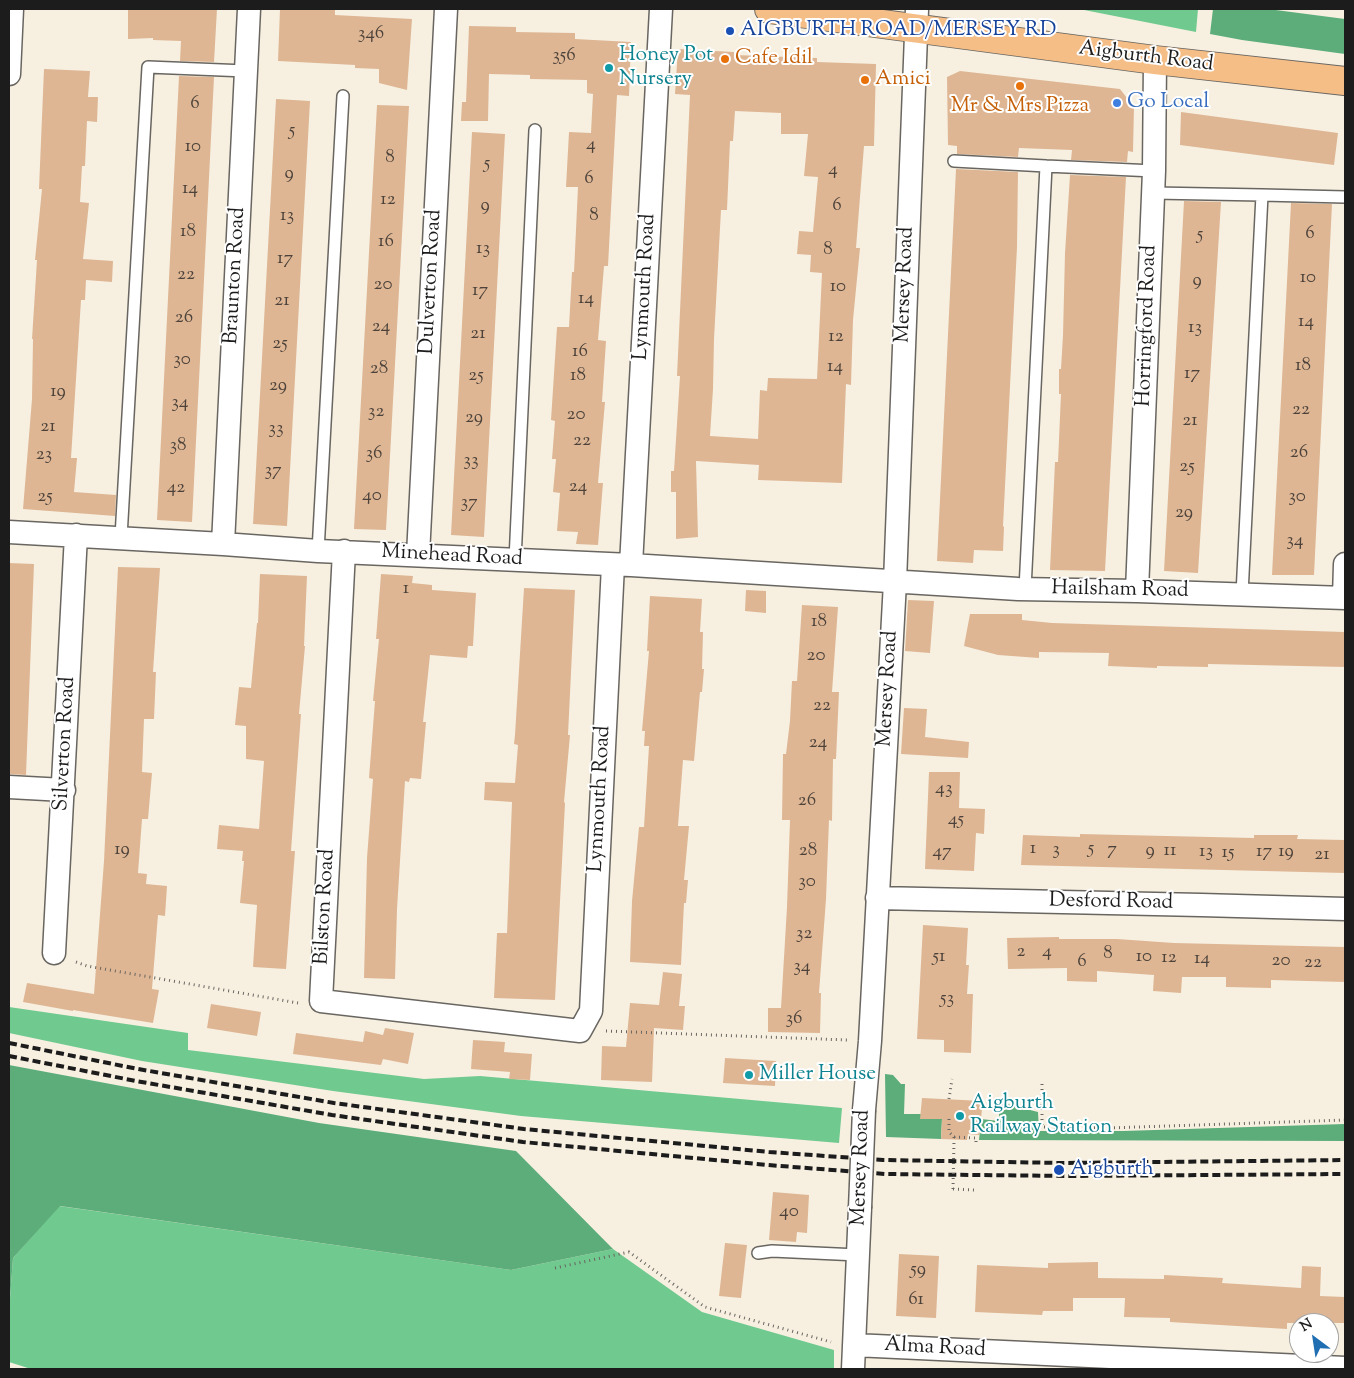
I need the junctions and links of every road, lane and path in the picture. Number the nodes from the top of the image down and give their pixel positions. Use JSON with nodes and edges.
{"nodes":[{"id":1,"x":12,"y":9,"type":"edge"},
{"id":2,"x":249,"y":9,"type":"edge"},
{"id":3,"x":446,"y":9,"type":"edge"},
{"id":4,"x":661,"y":9,"type":"edge"},
{"id":5,"x":769,"y":9,"type":"edge"},
{"id":6,"x":917,"y":18,"type":"edge"},
{"id":7,"x":1154,"y":60,"type":"junction"},
{"id":8,"x":246,"y":71,"type":"junction"},
{"id":9,"x":9,"y":74,"type":"edge"},
{"id":10,"x":1345,"y":81,"type":"edge"},
{"id":11,"x":344,"y":96,"type":"dead end"},
{"id":12,"x":535,"y":130,"type":"dead end"},
{"id":13,"x":954,"y":161,"type":"dead end"},
{"id":14,"x":1046,"y":166,"type":"junction"},
{"id":15,"x":1154,"y":182,"type":"junction"},
{"id":16,"x":1262,"y":195,"type":"junction"},
{"id":17,"x":1345,"y":197,"type":"edge"},
{"id":18,"x":9,"y":532,"type":"edge"},
{"id":19,"x":76,"y":535,"type":"junction"},
{"id":20,"x":121,"y":538,"type":"junction"},
{"id":21,"x":222,"y":544,"type":"junction"},
{"id":22,"x":318,"y":551,"type":"junction"},
{"id":23,"x":344,"y":552,"type":"junction"},
{"id":24,"x":418,"y":555,"type":"junction"},
{"id":25,"x":515,"y":560,"type":"junction"},
{"id":26,"x":1345,"y":564,"type":"edge"},
{"id":27,"x":622,"y":565,"type":"junction"},
{"id":28,"x":895,"y":582,"type":"junction"},
{"id":29,"x":1025,"y":589,"type":"junction"},
{"id":30,"x":1137,"y":591,"type":"junction"},
{"id":31,"x":1242,"y":594,"type":"junction"},
{"id":32,"x":1345,"y":598,"type":"edge"},
{"id":33,"x":9,"y":787,"type":"edge"},
{"id":34,"x":64,"y":790,"type":"junction"},
{"id":35,"x":877,"y":898,"type":"junction"},
{"id":36,"x":1345,"y":910,"type":"edge"},
{"id":37,"x":54,"y":953,"type":"joint"},
{"id":38,"x":321,"y":1002,"type":"junction"},
{"id":39,"x":580,"y":1031,"type":"junction"},
{"id":40,"x":870,"y":1041,"type":"junction"},
{"id":41,"x":952,"y":1079,"type":"dead end"},
{"id":42,"x":1042,"y":1084,"type":"dead end"},
{"id":43,"x":949,"y":1099,"type":"dead end"},
{"id":44,"x":949,"y":1119,"type":"dead end"},
{"id":45,"x":1345,"y":1120,"type":"edge"},
{"id":46,"x":954,"y":1138,"type":"junction"},
{"id":47,"x":976,"y":1144,"type":"dead end"},
{"id":48,"x":974,"y":1190,"type":"dead end"},
{"id":49,"x":758,"y":1253,"type":"dead end"},
{"id":50,"x":858,"y":1255,"type":"junction"},
{"id":51,"x":555,"y":1268,"type":"dead end"},
{"id":52,"x":854,"y":1346,"type":"junction"},
{"id":53,"x":1345,"y":1368,"type":"edge"},
{"id":54,"x":853,"y":1369,"type":"edge"}],
"edges":[{"from":1,"to":9,"type":"street"},
{"from":2,"to":8,"type":"street","name":"Braunton Road"},
{"from":3,"to":24,"type":"street","name":"Dulverton Road"},
{"from":4,"to":27,"type":"street","name":"Lynmouth Road"},
{"from":5,"to":6,"type":"highway","name":"Aigburth Road"},
{"from":6,"to":7,"type":"highway","name":"Aigburth Road"},
{"from":6,"to":28,"type":"street","name":"Mersey Road"},
{"from":7,"to":10,"type":"highway","name":"Aigburth Road"},
{"from":7,"to":15,"type":"street","name":"Horringford Road"},
{"from":8,"to":20,"type":"lane"},
{"from":8,"to":21,"type":"street","name":"Braunton Road"},
{"from":11,"to":22,"type":"lane"},
{"from":12,"to":25,"type":"lane"},
{"from":13,"to":14,"type":"lane"},
{"from":14,"to":15,"type":"lane"},
{"from":14,"to":29,"type":"lane"},
{"from":15,"to":16,"type":"lane"},
{"from":15,"to":30,"type":"street","name":"Horringford Road"},
{"from":16,"to":17,"type":"lane"},
{"from":16,"to":31,"type":"lane"},
{"from":18,"to":19,"type":"street","name":"Minehead Road"},
{"from":19,"to":20,"type":"street","name":"Minehead Road"},
{"from":19,"to":34,"type":"street","name":"Silverton Road"},
{"from":20,"to":21,"type":"street","name":"Minehead Road"},
{"from":21,"to":22,"type":"street","name":"Minehead Road"},
{"from":22,"to":23,"type":"street","name":"Minehead Road"},
{"from":23,"to":24,"type":"street","name":"Minehead Road"},
{"from":23,"to":38,"type":"street","name":"Bilston Road"},
{"from":24,"to":25,"type":"street","name":"Minehead Road"},
{"from":25,"to":27,"type":"street","name":"Minehead Road"},
{"from":26,"to":32,"type":"street"},
{"from":27,"to":28,"type":"street","name":"Minehead Road"},
{"from":27,"to":39,"type":"street","name":"Lynmouth Road"},
{"from":28,"to":29,"type":"street","name":"Hailsham Road"},
{"from":28,"to":35,"type":"street","name":"Mersey Road"},
{"from":29,"to":30,"type":"street","name":"Hailsham Road"},
{"from":30,"to":31,"type":"street","name":"Hailsham Road"},
{"from":31,"to":32,"type":"street","name":"Hailsham Road"},
{"from":33,"to":34,"type":"street"},
{"from":34,"to":37,"type":"street","name":"Silverton Road"},
{"from":35,"to":36,"type":"street","name":"Desford Road"},
{"from":35,"to":40,"type":"street","name":"Mersey Road"},
{"from":37,"to":38,"type":"path"},
{"from":38,"to":39,"type":"street"},
{"from":39,"to":40,"type":"path"},
{"from":40,"to":50,"type":"street","name":"Mersey Road","bridge":true},
{"from":41,"to":43,"type":"path"},
{"from":42,"to":45,"type":"path"},
{"from":44,"to":46,"type":"path"},
{"from":46,"to":47,"type":"path"},
{"from":46,"to":48,"type":"path","bridge":true},
{"from":49,"to":50,"type":"lane"},
{"from":50,"to":52,"type":"street","name":"Mersey Road"},
{"from":51,"to":52,"type":"path"},
{"from":52,"to":53,"type":"street","name":"Alma Road"},
{"from":52,"to":54,"type":"street","name":"Mersey Road"}]}
